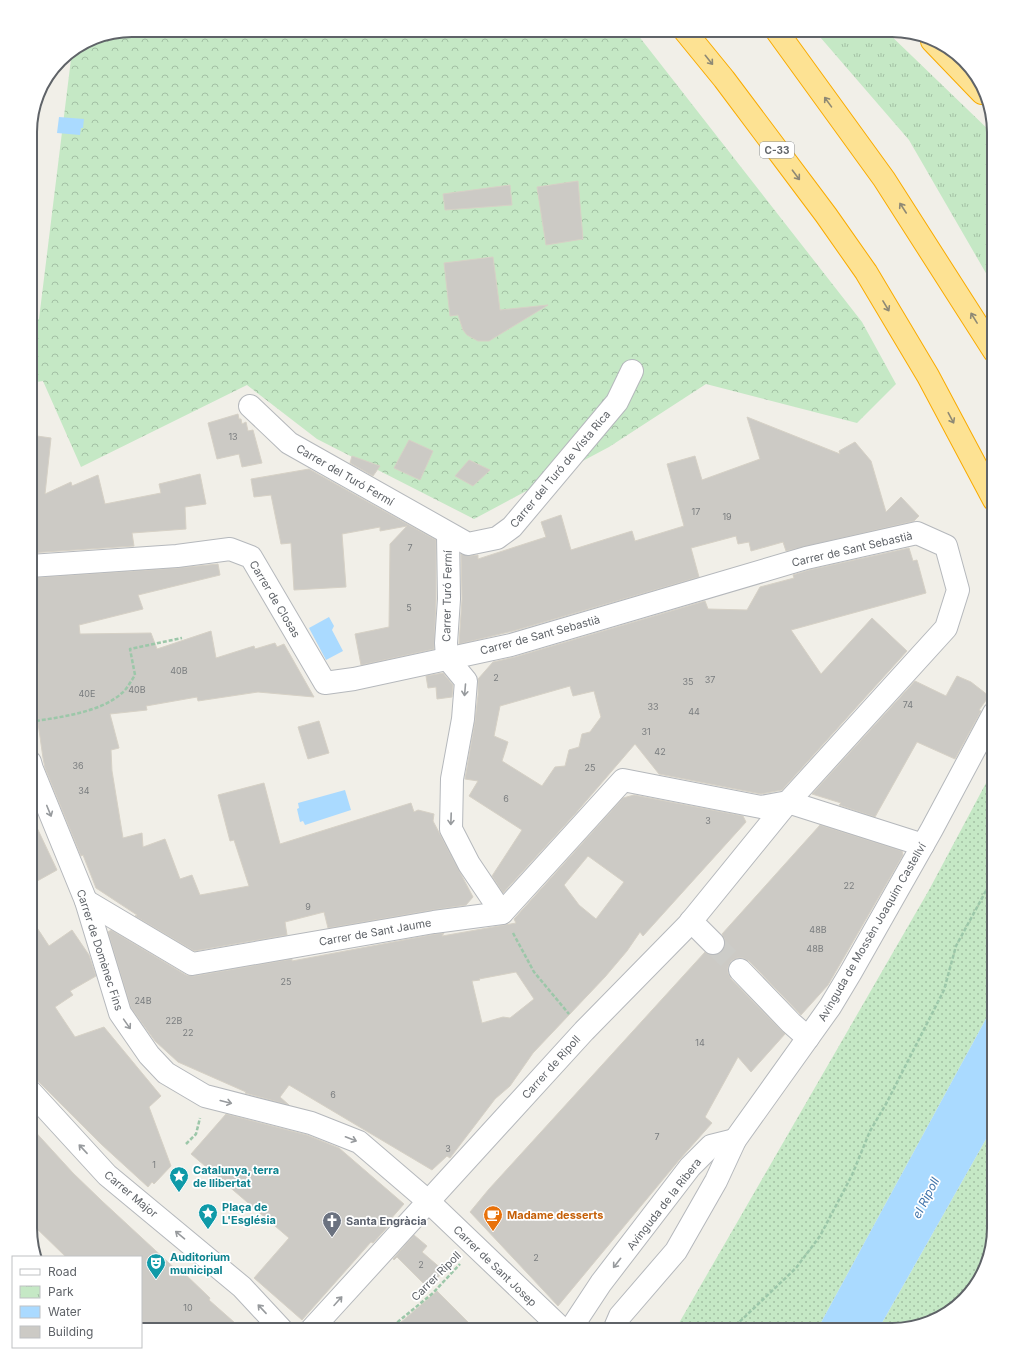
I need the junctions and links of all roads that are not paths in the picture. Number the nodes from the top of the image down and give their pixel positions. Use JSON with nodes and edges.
{"nodes":[{"id":1,"x":690,"y":37,"type":"edge"},
{"id":2,"x":781,"y":37,"type":"edge"},
{"id":3,"x":945,"y":53,"type":"edge"},
{"id":4,"x":973,"y":83,"type":"edge"},
{"id":5,"x":987,"y":340,"type":"edge"},
{"id":6,"x":632,"y":371,"type":"dead end"},
{"id":7,"x":250,"y":406,"type":"dead end"},
{"id":8,"x":987,"y":487,"type":"edge"},
{"id":9,"x":448,"y":534,"type":"junction"},
{"id":10,"x":37,"y":566,"type":"edge"},
{"id":11,"x":447,"y":658,"type":"junction"},
{"id":12,"x":987,"y":726,"type":"edge"},
{"id":13,"x":37,"y":781,"type":"edge"},
{"id":14,"x":788,"y":802,"type":"junction"},
{"id":15,"x":923,"y":845,"type":"junction"},
{"id":16,"x":86,"y":901,"type":"junction"},
{"id":17,"x":502,"y":913,"type":"junction"},
{"id":18,"x":691,"y":921,"type":"junction"},
{"id":19,"x":713,"y":943,"type":"tunnel mouth"},
{"id":20,"x":740,"y":970,"type":"tunnel mouth"},
{"id":21,"x":808,"y":1038,"type":"junction"},
{"id":22,"x":37,"y":1100,"type":"edge"},
{"id":23,"x":735,"y":1140,"type":"junction"},
{"id":24,"x":428,"y":1202,"type":"junction"},
{"id":25,"x":275,"y":1323,"type":"edge"},
{"id":26,"x":317,"y":1323,"type":"edge"},
{"id":27,"x":556,"y":1323,"type":"edge"},
{"id":28,"x":575,"y":1323,"type":"edge"},
{"id":29,"x":617,"y":1323,"type":"edge"}],
"edges":[{"from":1,"to":8,"type":"highway","number":"C-33","one_way":true},
{"from":5,"to":2,"type":"highway","one_way":true},
{"from":3,"to":4,"type":"highway"},
{"from":6,"to":9,"type":"street","name":"Carrer del Turó de Vista Rica"},
{"from":7,"to":9,"type":"street","name":"Carrer del Turó Fermí"},
{"from":9,"to":11,"type":"street","name":"Carrer Turó Fermí"},
{"from":10,"to":11,"type":"street","name":"Carrer de Closas"},
{"from":11,"to":14,"type":"street","name":"Carrer de Sant Sebastià"},
{"from":11,"to":17,"type":"street","one_way":true},
{"from":12,"to":15,"type":"street","name":"Avinguda de Mossèn Joaquim Castellví"},
{"from":13,"to":16,"type":"street","name":"Carrer de Domènec Fins","one_way":true},
{"from":14,"to":15,"type":"street"},
{"from":14,"to":17,"type":"street"},
{"from":14,"to":18,"type":"street","name":"Carrer de Ripoll"},
{"from":15,"to":21,"type":"street","name":"Avinguda de Mossèn Joaquim Castellví"},
{"from":16,"to":17,"type":"street","name":"Carrer de Sant Jaume"},
{"from":16,"to":24,"type":"street","name":"Carrer de Domènec Fins","one_way":true},
{"from":18,"to":19,"type":"street"},
{"from":18,"to":24,"type":"street","name":"Carrer de Ripoll"},
{"from":20,"to":21,"type":"street"},
{"from":21,"to":23,"type":"street","name":"Avinguda de Mossèn Joaquim Castellví"},
{"from":25,"to":22,"type":"street","name":"Carrer Major","one_way":true},
{"from":23,"to":28,"type":"street","name":"Avinguda de la Ribera","one_way":true},
{"from":23,"to":29,"type":"street"},
{"from":26,"to":24,"type":"street","name":"Carrer de Ripoll","one_way":true},
{"from":24,"to":27,"type":"street","name":"Carrer de Sant Josep"}]}
